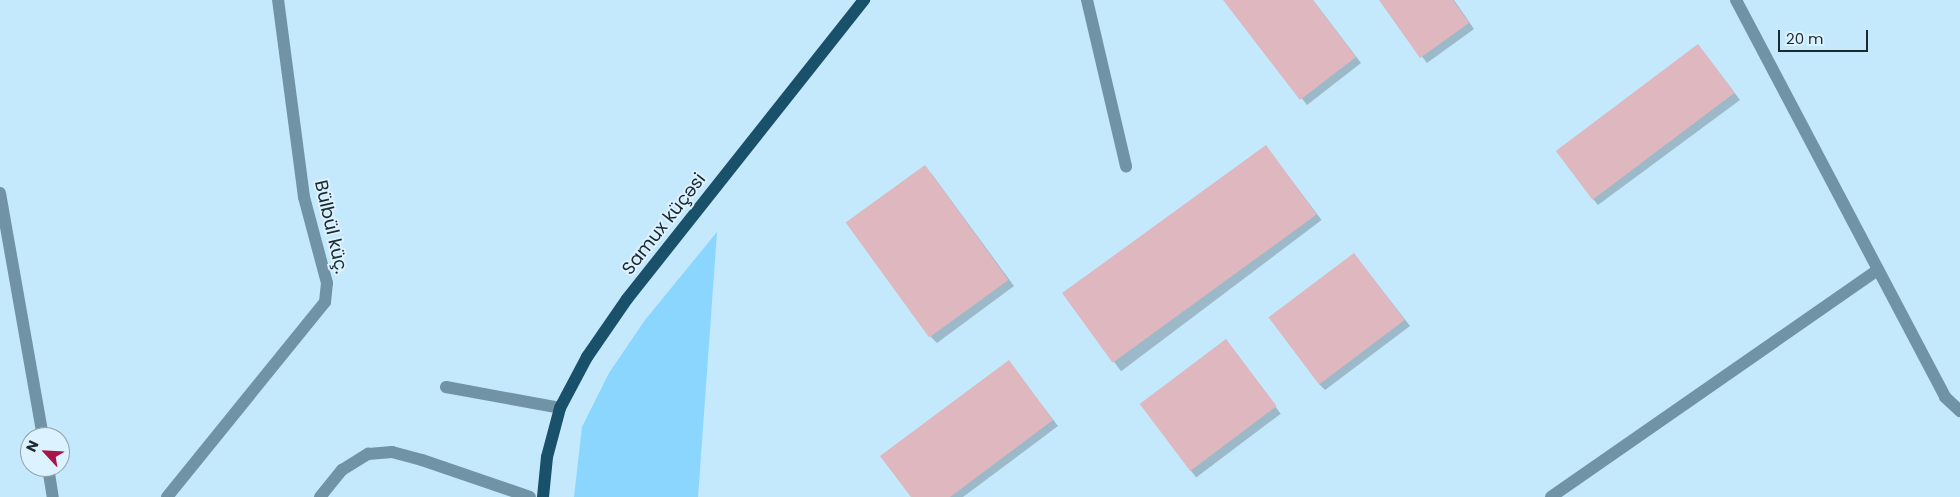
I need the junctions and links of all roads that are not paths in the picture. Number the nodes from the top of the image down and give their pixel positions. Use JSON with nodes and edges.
{"nodes":[{"id":1,"x":278,"y":0,"type":"edge"},
{"id":2,"x":864,"y":0,"type":"edge"},
{"id":3,"x":1087,"y":0,"type":"edge"},
{"id":4,"x":1736,"y":0,"type":"edge"},
{"id":5,"x":1126,"y":166,"type":"dead end"},
{"id":6,"x":0,"y":193,"type":"edge"},
{"id":7,"x":1878,"y":270,"type":"junction"},
{"id":8,"x":446,"y":387,"type":"dead end"},
{"id":9,"x":560,"y":408,"type":"junction"},
{"id":10,"x":1960,"y":411,"type":"edge"},
{"id":11,"x":41,"y":427,"type":"edge"},
{"id":12,"x":50,"y":477,"type":"edge"},
{"id":13,"x":54,"y":497,"type":"edge"},
{"id":14,"x":167,"y":497,"type":"edge"},
{"id":15,"x":320,"y":497,"type":"edge"},
{"id":16,"x":530,"y":497,"type":"edge"},
{"id":17,"x":543,"y":497,"type":"edge"},
{"id":18,"x":1551,"y":497,"type":"edge"}],
"edges":[{"from":1,"to":14,"type":"street","name":"Bülbül küç."},
{"from":2,"to":9,"type":"main road","name":"Samux küçəsi"},
{"from":3,"to":5,"type":"street"},
{"from":4,"to":7,"type":"street"},
{"from":6,"to":11,"type":"street"},
{"from":7,"to":10,"type":"street"},
{"from":7,"to":18,"type":"street"},
{"from":8,"to":9,"type":"street"},
{"from":9,"to":17,"type":"main road","name":"Samux küçəsi"},
{"from":12,"to":13,"type":"street"},
{"from":15,"to":16,"type":"street"}]}
